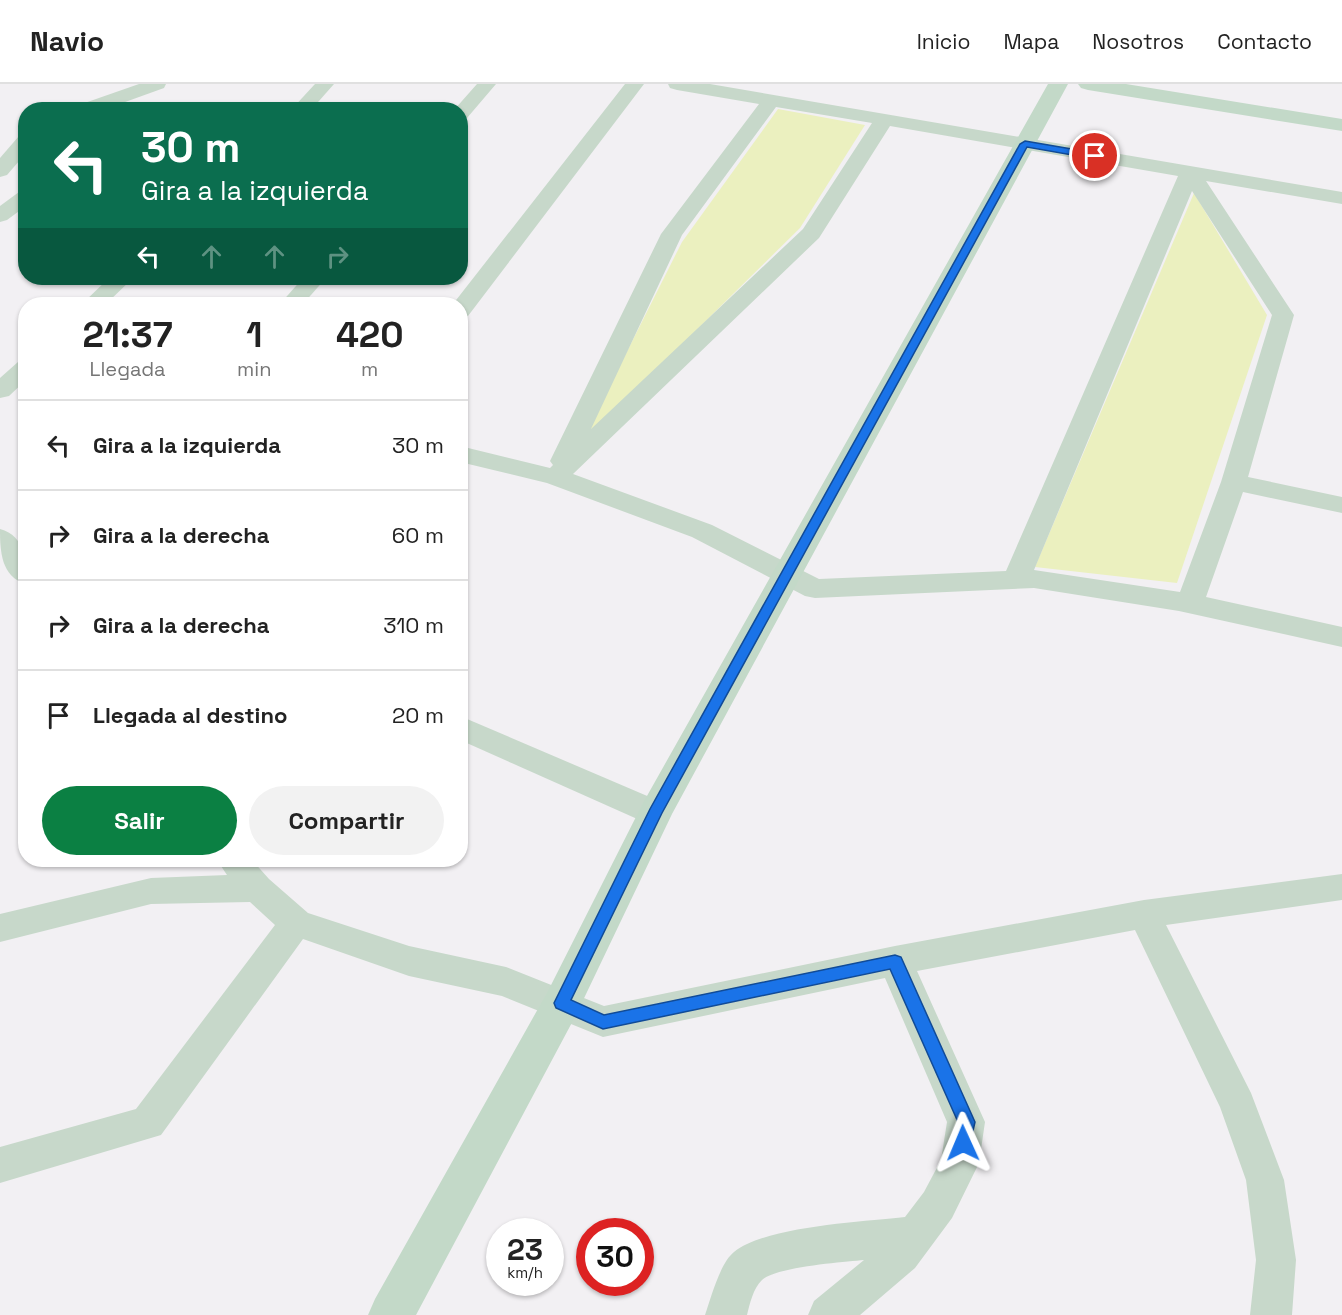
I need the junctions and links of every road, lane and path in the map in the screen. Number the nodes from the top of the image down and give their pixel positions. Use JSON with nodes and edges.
{"nodes":[{"id":1,"x":158,"y":84,"type":"edge"},
{"id":2,"x":163,"y":84,"type":"edge"},
{"id":3,"x":325,"y":84,"type":"edge"},
{"id":4,"x":487,"y":84,"type":"edge"},
{"id":5,"x":635,"y":84,"type":"edge"},
{"id":6,"x":677,"y":84,"type":"edge"},
{"id":7,"x":1058,"y":84,"type":"edge"},
{"id":8,"x":1088,"y":84,"type":"edge"},
{"id":9,"x":771,"y":100,"type":"junction"},
{"id":10,"x":106,"y":102,"type":"edge"},
{"id":11,"x":142,"y":102,"type":"edge"},
{"id":12,"x":308,"y":102,"type":"edge"},
{"id":13,"x":468,"y":105,"type":"edge"},
{"id":14,"x":884,"y":120,"type":"junction"},
{"id":15,"x":1342,"y":125,"type":"edge"},
{"id":16,"x":1025,"y":144,"type":"junction"},
{"id":17,"x":18,"y":150,"type":"edge"},
{"id":18,"x":0,"y":171,"type":"edge"},
{"id":19,"x":1190,"y":172,"type":"junction"},
{"id":20,"x":1342,"y":198,"type":"edge"},
{"id":21,"x":18,"y":202,"type":"edge"},
{"id":22,"x":0,"y":216,"type":"edge"},
{"id":23,"x":114,"y":285,"type":"edge"},
{"id":24,"x":309,"y":285,"type":"edge"},
{"id":25,"x":101,"y":297,"type":"edge"},
{"id":26,"x":297,"y":297,"type":"edge"},
{"id":27,"x":468,"y":301,"type":"edge"},
{"id":28,"x":18,"y":374,"type":"edge"},
{"id":29,"x":0,"y":391,"type":"edge"},
{"id":30,"x":468,"y":456,"type":"edge"},
{"id":31,"x":555,"y":477,"type":"junction"},
{"id":32,"x":1234,"y":482,"type":"junction"},
{"id":33,"x":1342,"y":505,"type":"edge"},
{"id":34,"x":0,"y":538,"type":"edge"},
{"id":35,"x":18,"y":564,"type":"edge"},
{"id":36,"x":787,"y":573,"type":"junction"},
{"id":37,"x":1016,"y":580,"type":"junction"},
{"id":38,"x":1190,"y":603,"type":"junction"},
{"id":39,"x":1342,"y":637,"type":"edge"},
{"id":40,"x":468,"y":731,"type":"edge"},
{"id":41,"x":656,"y":813,"type":"junction"},
{"id":42,"x":239,"y":867,"type":"edge"},
{"id":43,"x":1342,"y":887,"type":"edge"},
{"id":44,"x":257,"y":888,"type":"junction"},
{"id":45,"x":1144,"y":914,"type":"junction"},
{"id":46,"x":296,"y":923,"type":"junction"},
{"id":47,"x":0,"y":928,"type":"edge"},
{"id":48,"x":895,"y":961,"type":"junction"},
{"id":49,"x":562,"y":1003,"type":"junction"},
{"id":50,"x":0,"y":1165,"type":"edge"},
{"id":51,"x":916,"y":1235,"type":"junction"},
{"id":52,"x":391,"y":1315,"type":"edge"},
{"id":53,"x":726,"y":1315,"type":"edge"},
{"id":54,"x":829,"y":1315,"type":"edge"},
{"id":55,"x":1270,"y":1315,"type":"edge"}],
"edges":[{"from":1,"to":10,"type":"street"},
{"from":2,"to":11,"type":"street"},
{"from":3,"to":12,"type":"street"},
{"from":4,"to":13,"type":"street"},
{"from":5,"to":27,"type":"street"},
{"from":6,"to":9,"type":"street"},
{"from":7,"to":16,"type":"street"},
{"from":8,"to":15,"type":"street"},
{"from":9,"to":14,"type":"street"},
{"from":9,"to":31,"type":"street"},
{"from":14,"to":16,"type":"street"},
{"from":14,"to":31,"type":"street"},
{"from":16,"to":19,"type":"street"},
{"from":16,"to":36,"type":"street"},
{"from":17,"to":18,"type":"street"},
{"from":19,"to":20,"type":"street"},
{"from":19,"to":32,"type":"street"},
{"from":19,"to":37,"type":"street"},
{"from":21,"to":22,"type":"street"},
{"from":23,"to":25,"type":"street"},
{"from":24,"to":26,"type":"street"},
{"from":28,"to":29,"type":"street"},
{"from":30,"to":31,"type":"street"},
{"from":31,"to":36,"type":"street"},
{"from":32,"to":33,"type":"street"},
{"from":32,"to":38,"type":"street"},
{"from":34,"to":35,"type":"street"},
{"from":36,"to":37,"type":"street"},
{"from":36,"to":41,"type":"street"},
{"from":37,"to":38,"type":"street"},
{"from":38,"to":39,"type":"street"},
{"from":40,"to":41,"type":"street"},
{"from":41,"to":49,"type":"street"},
{"from":42,"to":44,"type":"street"},
{"from":43,"to":45,"type":"street"},
{"from":44,"to":46,"type":"street"},
{"from":44,"to":47,"type":"street"},
{"from":45,"to":48,"type":"street"},
{"from":45,"to":55,"type":"street"},
{"from":46,"to":49,"type":"street"},
{"from":46,"to":50,"type":"street"},
{"from":48,"to":49,"type":"street"},
{"from":48,"to":51,"type":"street"},
{"from":49,"to":52,"type":"street"},
{"from":51,"to":53,"type":"street"},
{"from":51,"to":54,"type":"street"}]}
